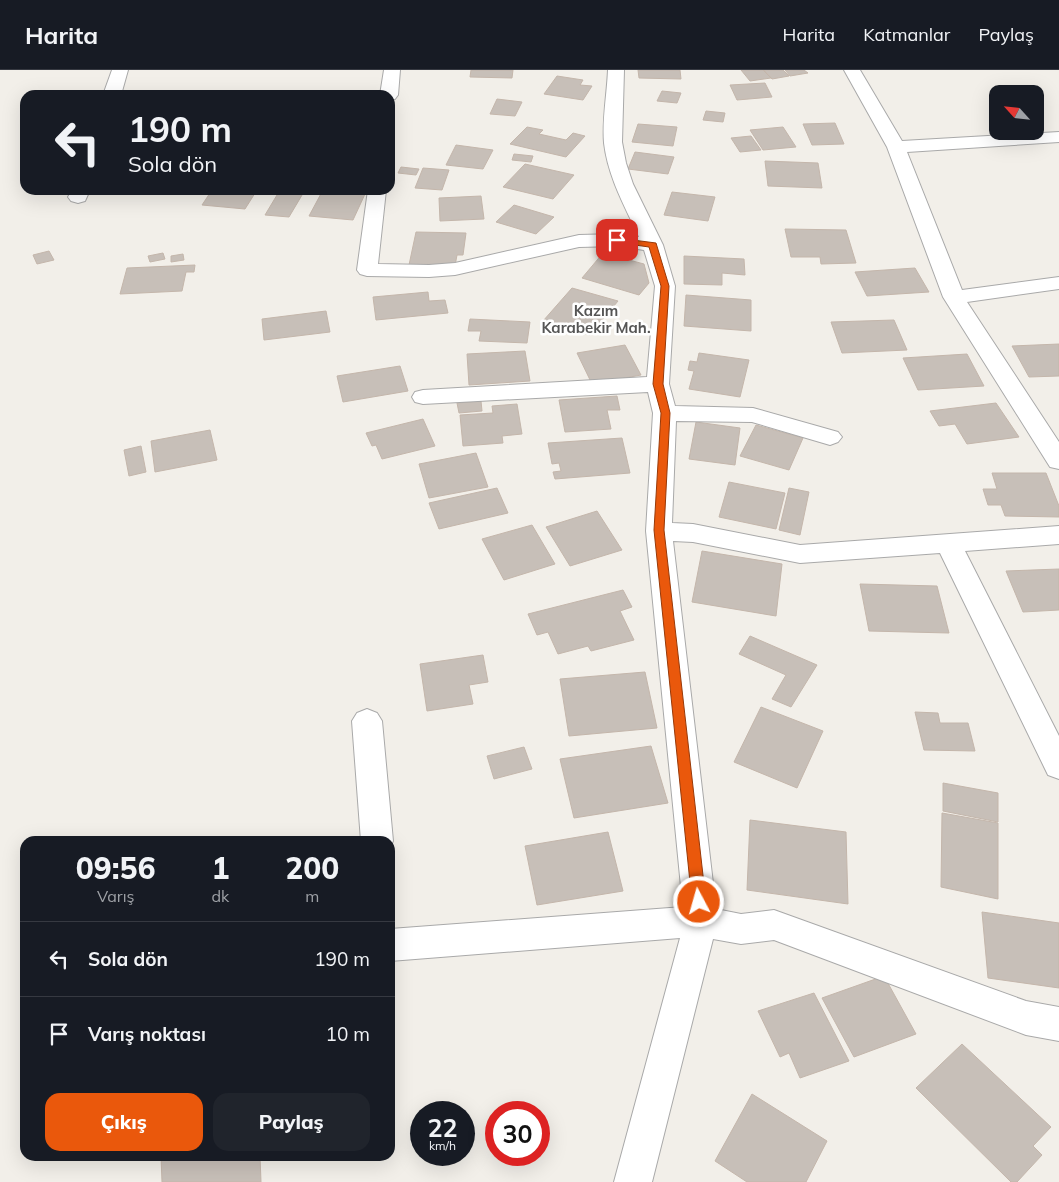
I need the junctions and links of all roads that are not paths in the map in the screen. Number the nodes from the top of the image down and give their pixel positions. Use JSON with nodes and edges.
{"nodes":[{"id":1,"x":120,"y":70,"type":"edge"},
{"id":2,"x":392,"y":70,"type":"edge"},
{"id":3,"x":616,"y":70,"type":"edge"},
{"id":4,"x":852,"y":70,"type":"edge"},
{"id":5,"x":114,"y":90,"type":"edge"},
{"id":6,"x":390,"y":90,"type":"edge"},
{"id":7,"x":1059,"y":137,"type":"edge"},
{"id":8,"x":896,"y":147,"type":"junction"},
{"id":9,"x":376,"y":195,"type":"edge"},
{"id":10,"x":653,"y":245,"type":"junction"},
{"id":11,"x":1059,"y":283,"type":"edge"},
{"id":12,"x":954,"y":297,"type":"junction"},
{"id":13,"x":658,"y":384,"type":"junction"},
{"id":14,"x":423,"y":397,"type":"dead end"},
{"id":15,"x":665,"y":413,"type":"junction"},
{"id":16,"x":830,"y":437,"type":"dead end"},
{"id":17,"x":1055,"y":449,"type":"edge"},
{"id":18,"x":659,"y":530,"type":"junction"},
{"id":19,"x":1059,"y":535,"type":"edge"},
{"id":20,"x":948,"y":543,"type":"junction"},
{"id":21,"x":367,"y":721,"type":"dead end"},
{"id":22,"x":1059,"y":766,"type":"edge"},
{"id":23,"x":377,"y":836,"type":"edge"},
{"id":24,"x":701,"y":921,"type":"junction"},
{"id":25,"x":395,"y":945,"type":"edge"},
{"id":26,"x":1059,"y":1024,"type":"edge"},
{"id":27,"x":633,"y":1182,"type":"edge"}],
"edges":[{"from":1,"to":5,"type":"street"},
{"from":2,"to":6,"type":"street"},
{"from":3,"to":10,"type":"street"},
{"from":4,"to":8,"type":"street"},
{"from":7,"to":8,"type":"street"},
{"from":8,"to":12,"type":"street"},
{"from":9,"to":10,"type":"street"},
{"from":10,"to":13,"type":"street"},
{"from":11,"to":12,"type":"street"},
{"from":12,"to":17,"type":"street"},
{"from":13,"to":14,"type":"street"},
{"from":13,"to":15,"type":"street"},
{"from":15,"to":16,"type":"street"},
{"from":15,"to":18,"type":"street"},
{"from":18,"to":20,"type":"street"},
{"from":18,"to":24,"type":"street"},
{"from":19,"to":20,"type":"street"},
{"from":20,"to":22,"type":"street"},
{"from":21,"to":23,"type":"street"},
{"from":24,"to":25,"type":"street"},
{"from":24,"to":26,"type":"street"},
{"from":24,"to":27,"type":"street"}]}
